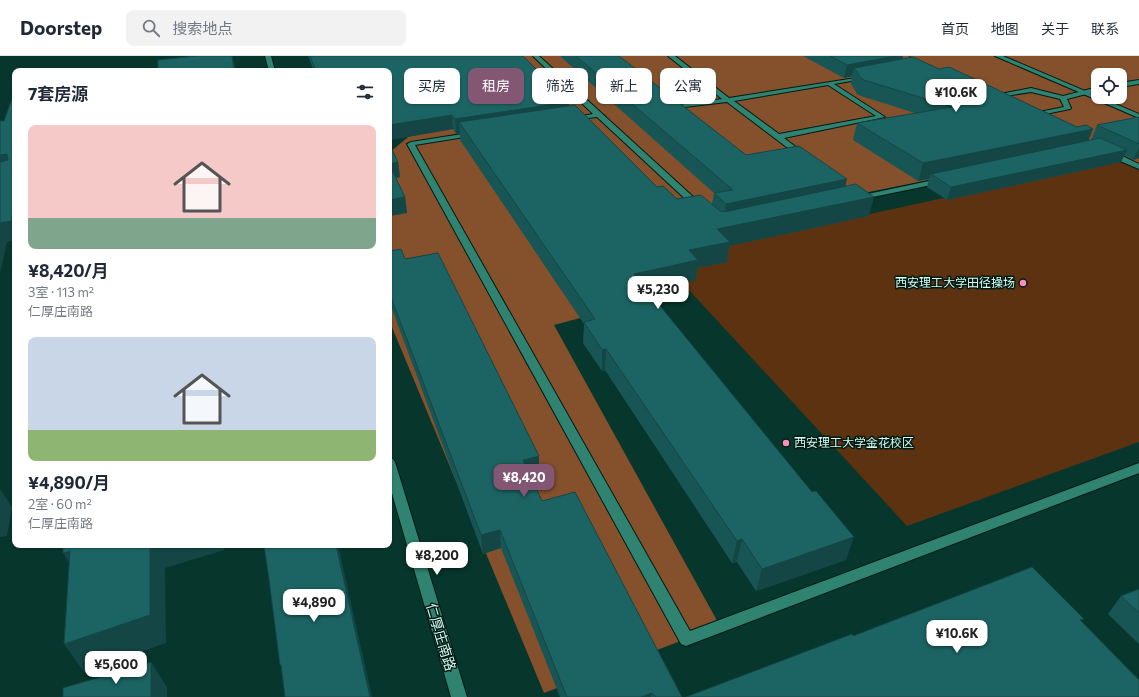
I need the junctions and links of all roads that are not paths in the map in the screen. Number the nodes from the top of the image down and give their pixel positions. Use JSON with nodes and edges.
{"nodes":[{"id":1,"x":268,"y":56,"type":"edge"},
{"id":2,"x":536,"y":56,"type":"edge"},
{"id":3,"x":671,"y":56,"type":"edge"},
{"id":4,"x":998,"y":56,"type":"edge"},
{"id":5,"x":271,"y":68,"type":"edge"},
{"id":6,"x":874,"y":75,"type":"edge"},
{"id":7,"x":1139,"y":82,"type":"edge"},
{"id":8,"x":830,"y":84,"type":"junction"},
{"id":9,"x":1127,"y":84,"type":"edge"},
{"id":10,"x":1091,"y":90,"type":"edge"},
{"id":11,"x":1083,"y":92,"type":"junction"},
{"id":12,"x":1063,"y":98,"type":"junction"},
{"id":13,"x":728,"y":100,"type":"junction"},
{"id":14,"x":1003,"y":103,"type":"edge"},
{"id":15,"x":678,"y":107,"type":"edge"},
{"id":16,"x":598,"y":115,"type":"junction"},
{"id":17,"x":1139,"y":116,"type":"edge"},
{"id":18,"x":559,"y":121,"type":"edge"},
{"id":19,"x":1044,"y":122,"type":"edge"},
{"id":20,"x":489,"y":132,"type":"edge"},
{"id":21,"x":777,"y":137,"type":"junction"},
{"id":22,"x":1104,"y":150,"type":"edge"},
{"id":23,"x":808,"y":158,"type":"edge"},
{"id":24,"x":1139,"y":167,"type":"edge"},
{"id":25,"x":953,"y":178,"type":"edge"},
{"id":26,"x":847,"y":200,"type":"edge"},
{"id":27,"x":703,"y":211,"type":"edge"},
{"id":28,"x":1139,"y":468,"type":"edge"},
{"id":29,"x":392,"y":472,"type":"edge"},
{"id":30,"x":459,"y":697,"type":"edge"}],
"edges":[{"from":1,"to":5,"type":"street"},
{"from":2,"to":16,"type":"street"},
{"from":3,"to":13,"type":"street"},
{"from":4,"to":11,"type":"street"},
{"from":6,"to":8,"type":"street"},
{"from":7,"to":9,"type":"street"},
{"from":8,"to":13,"type":"street"},
{"from":8,"to":21,"type":"street"},
{"from":10,"to":11,"type":"street"},
{"from":11,"to":12,"type":"street"},
{"from":11,"to":17,"type":"street"},
{"from":12,"to":14,"type":"street"},
{"from":12,"to":19,"type":"street"},
{"from":13,"to":15,"type":"street"},
{"from":13,"to":21,"type":"street"},
{"from":16,"to":18,"type":"street"},
{"from":16,"to":27,"type":"street"},
{"from":20,"to":28,"type":"street"},
{"from":21,"to":23,"type":"street"},
{"from":22,"to":24,"type":"street"},
{"from":25,"to":26,"type":"street"},
{"from":29,"to":30,"type":"street","name":"仁厚庄南路"}]}
